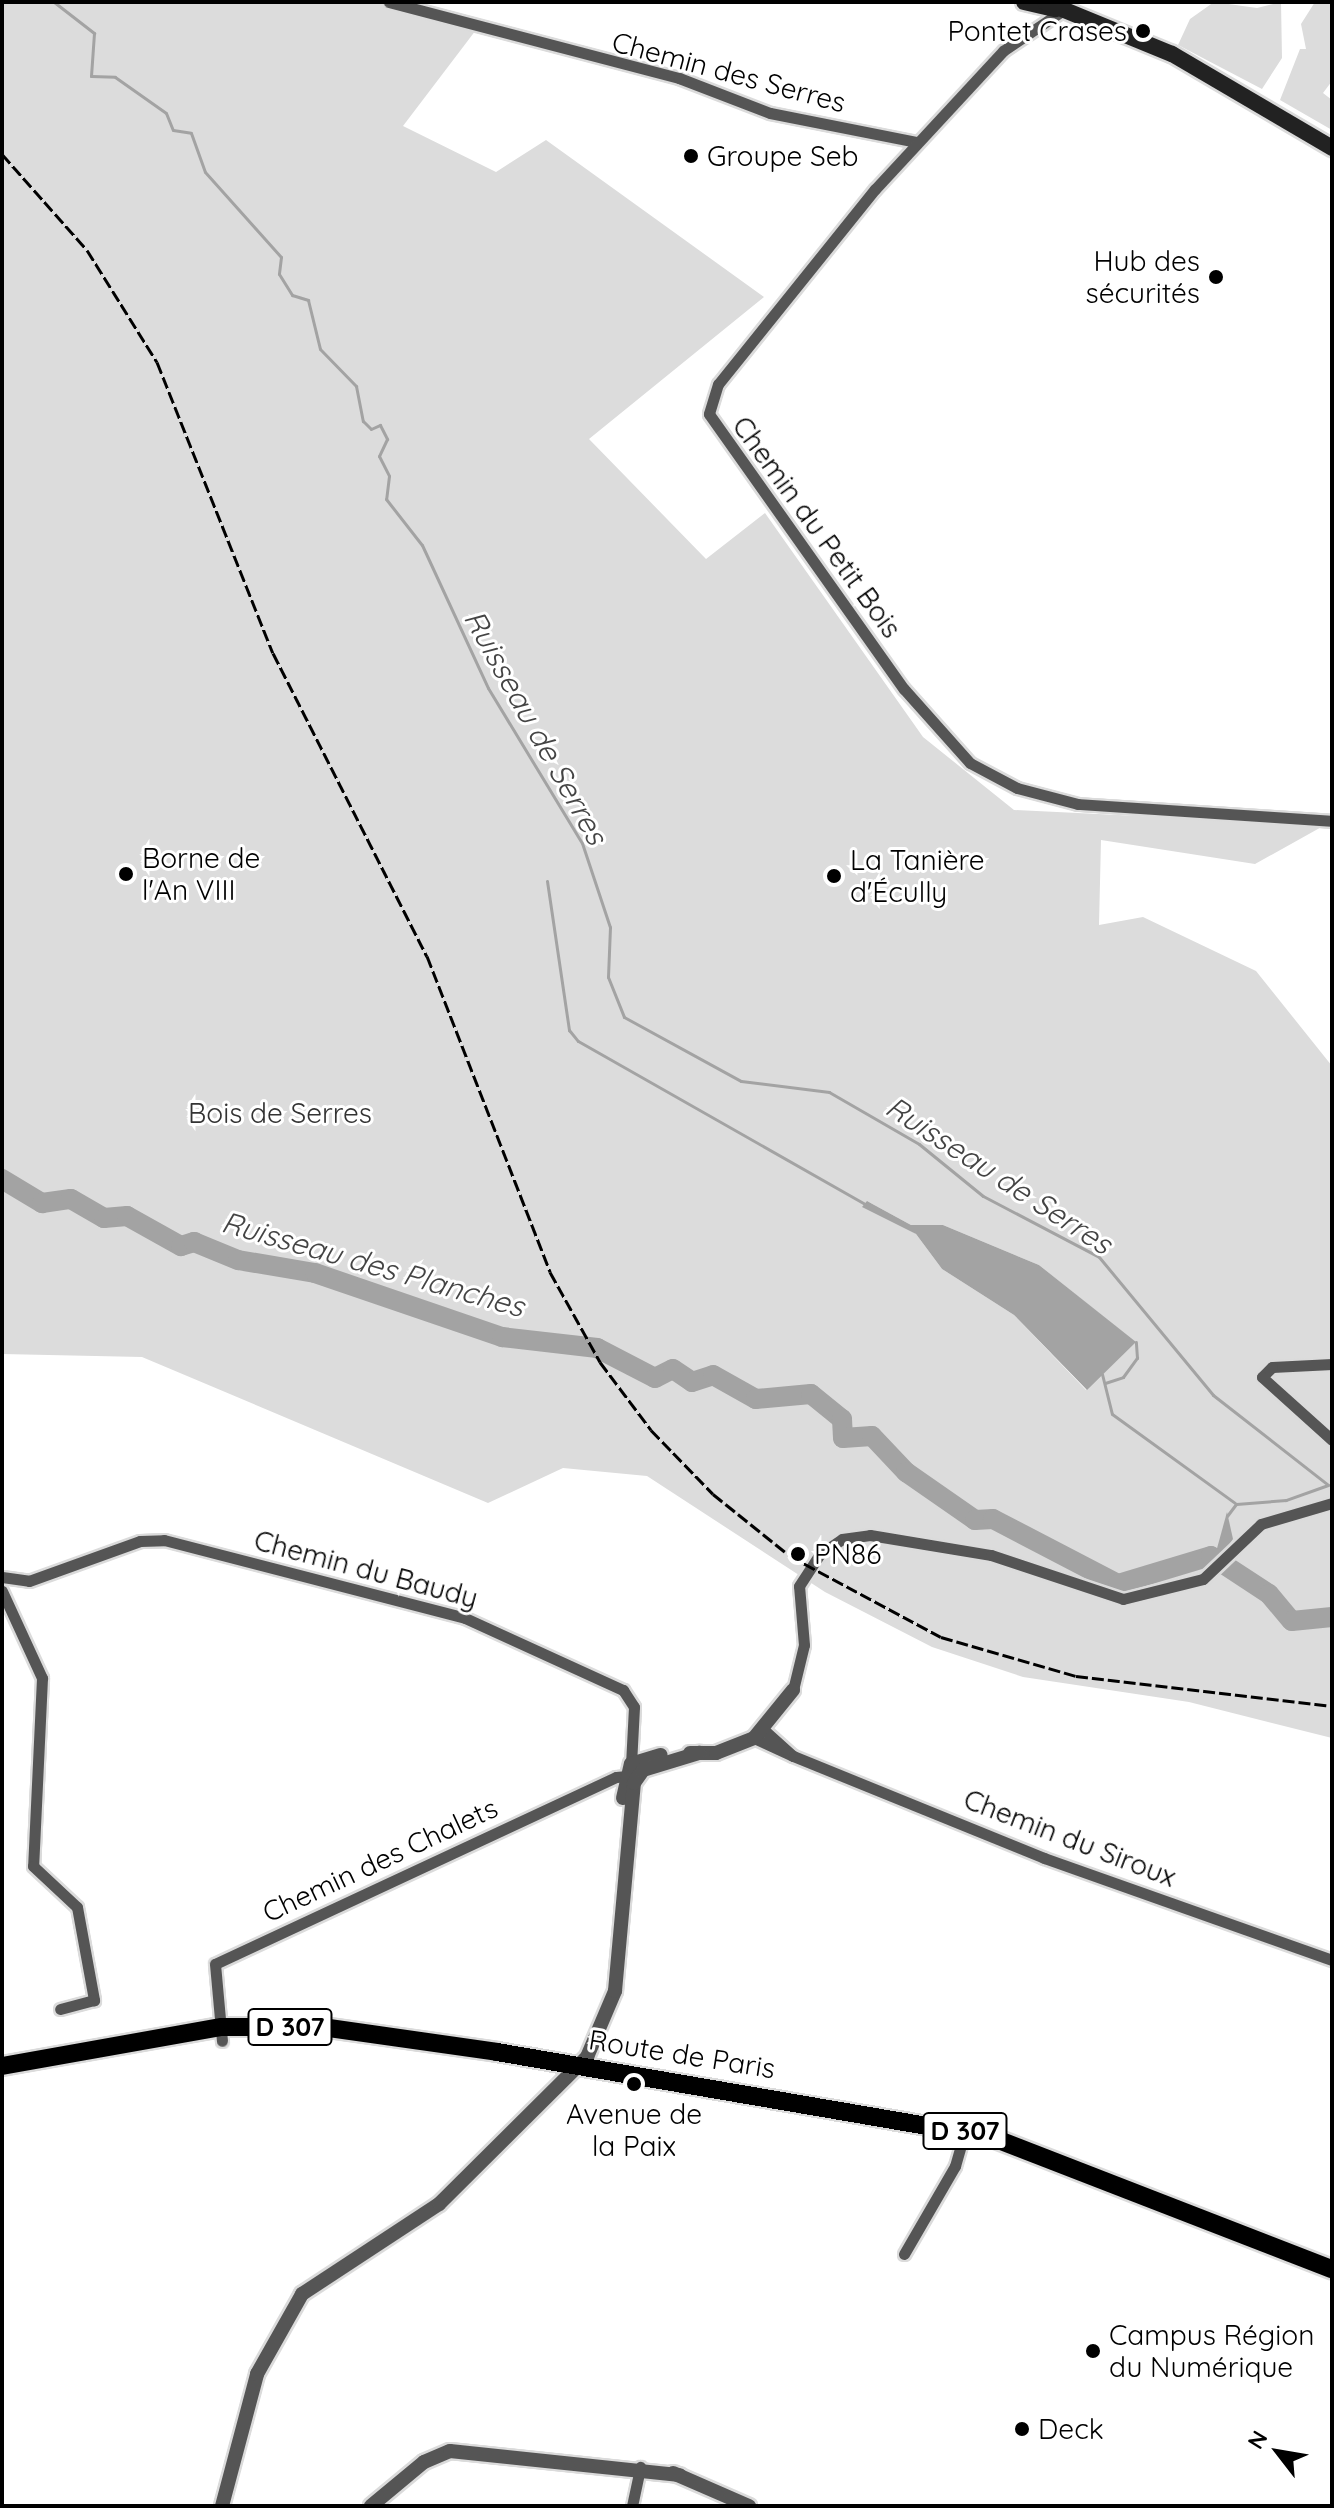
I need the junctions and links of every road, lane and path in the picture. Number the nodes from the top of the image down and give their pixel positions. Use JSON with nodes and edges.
{"nodes":[{"id":1,"x":389,"y":2,"type":"edge"},
{"id":2,"x":1024,"y":2,"type":"edge"},
{"id":3,"x":1045,"y":2,"type":"edge"},
{"id":4,"x":1065,"y":4,"type":"edge"},
{"id":5,"x":917,"y":142,"type":"junction"},
{"id":6,"x":1332,"y":148,"type":"edge"},
{"id":7,"x":1332,"y":821,"type":"edge"},
{"id":8,"x":1332,"y":1364,"type":"edge"},
{"id":9,"x":1332,"y":1440,"type":"edge"},
{"id":10,"x":1332,"y":1503,"type":"edge"},
{"id":11,"x":2,"y":1577,"type":"edge"},
{"id":12,"x":2,"y":1591,"type":"edge"},
{"id":13,"x":793,"y":1690,"type":"joint"},
{"id":14,"x":759,"y":1734,"type":"junction"},
{"id":15,"x":631,"y":1772,"type":"junction"},
{"id":16,"x":1332,"y":1960,"type":"edge"},
{"id":17,"x":60,"y":2009,"type":"dead end"},
{"id":18,"x":222,"y":2034,"type":"junction"},
{"id":19,"x":2,"y":2066,"type":"edge"},
{"id":20,"x":578,"y":2067,"type":"junction"},
{"id":21,"x":965,"y":2131,"type":"junction"},
{"id":22,"x":904,"y":2254,"type":"dead end"},
{"id":23,"x":1332,"y":2269,"type":"edge"},
{"id":24,"x":639,"y":2471,"type":"junction"},
{"id":25,"x":222,"y":2506,"type":"edge"},
{"id":26,"x":371,"y":2506,"type":"edge"},
{"id":27,"x":632,"y":2506,"type":"edge"},
{"id":28,"x":749,"y":2506,"type":"edge"}],
"edges":[{"from":1,"to":5,"type":"street","name":"Chemin des Serres"},
{"from":2,"to":4,"type":"main road"},
{"from":3,"to":4,"type":"main road"},
{"from":4,"to":5,"type":"street","name":"Chemin du Petit Bois"},
{"from":4,"to":6,"type":"main road"},
{"from":5,"to":7,"type":"street","name":"Chemin du Petit Bois"},
{"from":8,"to":9,"type":"street"},
{"from":10,"to":13,"type":"street"},
{"from":11,"to":15,"type":"street","name":"Chemin du Baudy"},
{"from":12,"to":17,"type":"street"},
{"from":13,"to":14,"type":"street"},
{"from":14,"to":15,"type":"street"},
{"from":14,"to":16,"type":"street","name":"Chemin du Siroux"},
{"from":15,"to":18,"type":"street","name":"Chemin des Chalets"},
{"from":15,"to":20,"type":"street"},
{"from":18,"to":19,"type":"main road","name":"Route de Paris","number":"D 307"},
{"from":18,"to":20,"type":"main road","name":"Route de Paris","number":"D 307"},
{"from":20,"to":21,"type":"main road","name":"Route de Paris","number":"D 307"},
{"from":20,"to":25,"type":"street"},
{"from":21,"to":22,"type":"street"},
{"from":21,"to":23,"type":"main road","name":"Route de Paris","number":"D 307"},
{"from":24,"to":26,"type":"street"},
{"from":24,"to":27,"type":"street"},
{"from":24,"to":28,"type":"street"}]}
